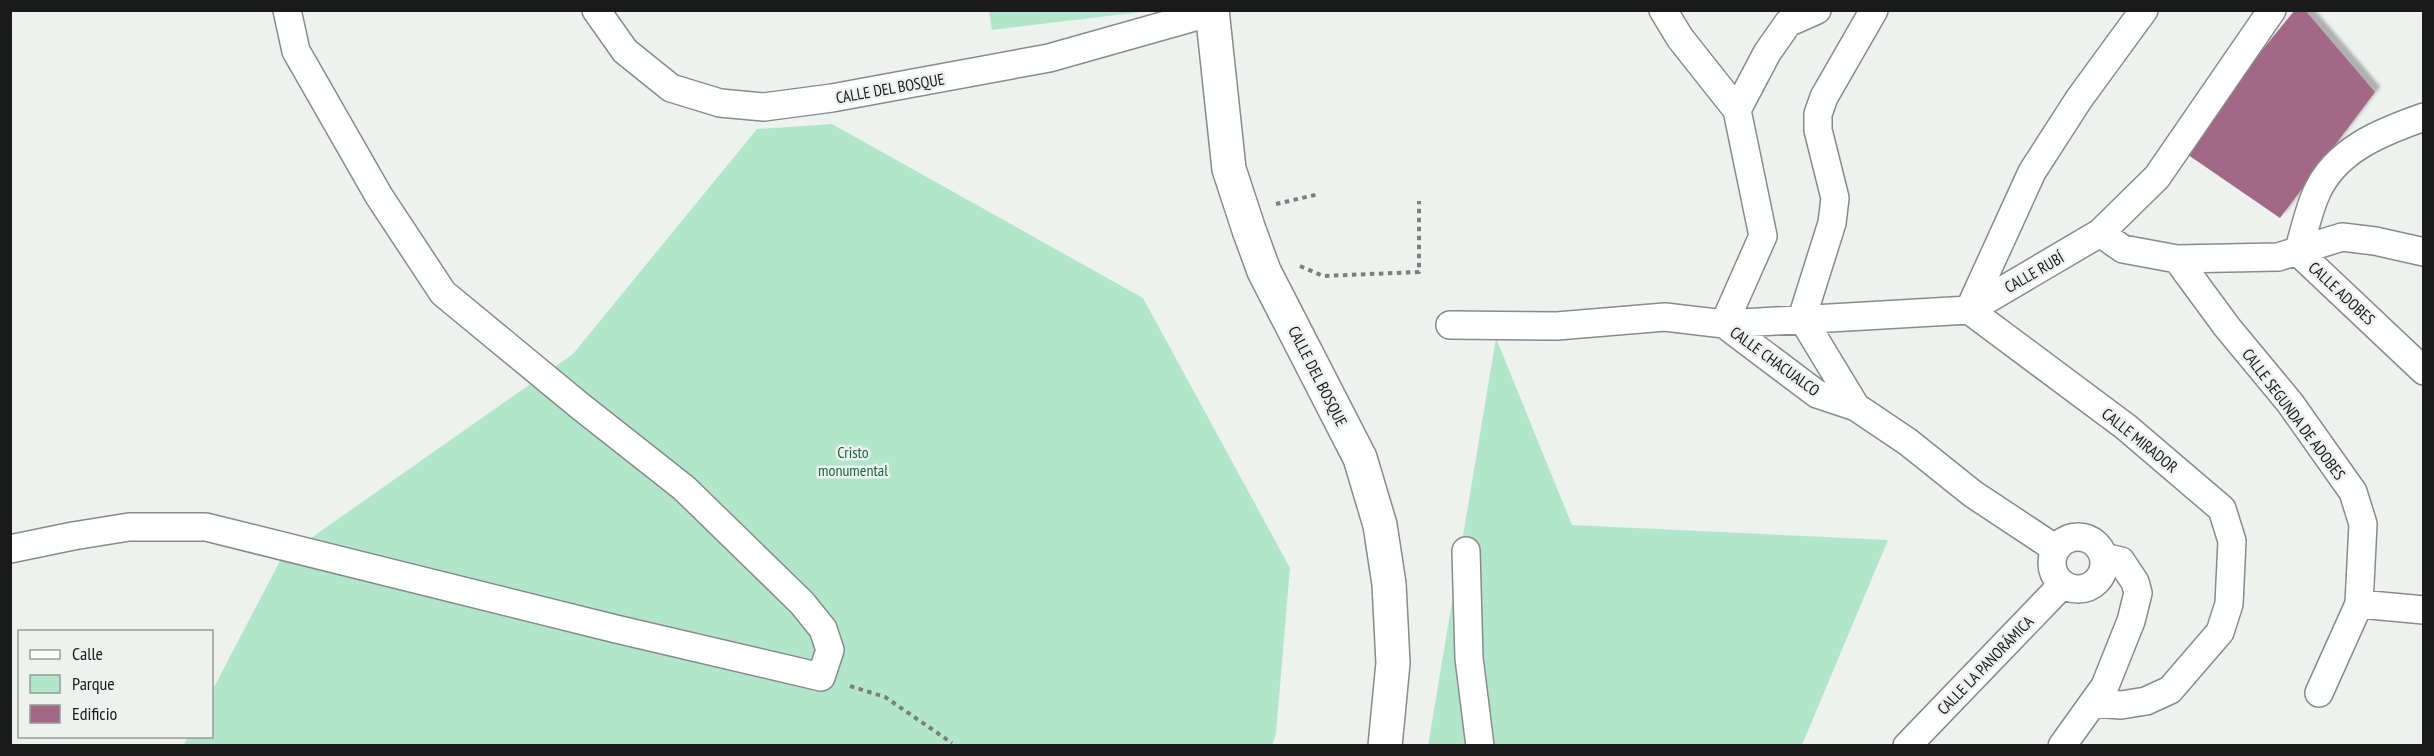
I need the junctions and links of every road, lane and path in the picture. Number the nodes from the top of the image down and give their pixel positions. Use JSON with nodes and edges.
{"nodes":[{"id":1,"x":287,"y":10,"type":"edge"},
{"id":2,"x":596,"y":10,"type":"edge"},
{"id":3,"x":1663,"y":10,"type":"edge"},
{"id":4,"x":1817,"y":10,"type":"edge"},
{"id":5,"x":1874,"y":10,"type":"edge"},
{"id":6,"x":2144,"y":10,"type":"edge"},
{"id":7,"x":2272,"y":10,"type":"edge"},
{"id":8,"x":1212,"y":11,"type":"edge"},
{"id":9,"x":1737,"y":110,"type":"junction"},
{"id":10,"x":2424,"y":117,"type":"edge"},
{"id":11,"x":1319,"y":194,"type":"dead end"},
{"id":12,"x":1419,"y":201,"type":"dead end"},
{"id":13,"x":1280,"y":214,"type":"dead end"},
{"id":14,"x":2100,"y":233,"type":"junction"},
{"id":15,"x":2298,"y":252,"type":"junction"},
{"id":16,"x":2424,"y":252,"type":"edge"},
{"id":17,"x":1297,"y":255,"type":"dead end"},
{"id":18,"x":2177,"y":259,"type":"junction"},
{"id":19,"x":1301,"y":266,"type":"junction"},
{"id":20,"x":1264,"y":271,"type":"junction"},
{"id":21,"x":1969,"y":310,"type":"junction"},
{"id":22,"x":1802,"y":318,"type":"junction"},
{"id":23,"x":1724,"y":324,"type":"junction"},
{"id":24,"x":1450,"y":325,"type":"dead end"},
{"id":25,"x":2424,"y":371,"type":"edge"},
{"id":26,"x":1856,"y":407,"type":"junction"},
{"id":27,"x":10,"y":549,"type":"edge"},
{"id":28,"x":2056,"y":549,"type":"junction"},
{"id":29,"x":1466,"y":551,"type":"dead end"},
{"id":30,"x":2104,"y":557,"type":"junction"},
{"id":31,"x":2063,"y":584,"type":"junction"},
{"id":32,"x":2359,"y":604,"type":"junction"},
{"id":33,"x":2424,"y":610,"type":"edge"},
{"id":34,"x":821,"y":677,"type":"junction"},
{"id":35,"x":2319,"y":693,"type":"dead end"},
{"id":36,"x":2093,"y":702,"type":"junction"},
{"id":37,"x":952,"y":743,"type":"dead end"},
{"id":38,"x":1385,"y":746,"type":"edge"},
{"id":39,"x":1480,"y":746,"type":"edge"},
{"id":40,"x":1907,"y":746,"type":"edge"},
{"id":41,"x":2062,"y":746,"type":"edge"}],
"edges":[{"from":1,"to":34,"type":"street"},
{"from":2,"to":8,"type":"street","name":"CALLE DEL BOSQUE"},
{"from":3,"to":9,"type":"street","name":"CALLE CHACUALCO"},
{"from":4,"to":9,"type":"street"},
{"from":5,"to":22,"type":"street"},
{"from":6,"to":21,"type":"street"},
{"from":7,"to":14,"type":"street"},
{"from":8,"to":20,"type":"street","name":"CALLE DEL BOSQUE"},
{"from":9,"to":23,"type":"street","name":"CALLE CHACUALCO"},
{"from":10,"to":15,"type":"street","name":"CALLE ADOBES"},
{"from":11,"to":13,"type":"path"},
{"from":12,"to":19,"type":"path"},
{"from":14,"to":18,"type":"street"},
{"from":14,"to":21,"type":"street","name":"CALLE RUBÍ"},
{"from":15,"to":16,"type":"street"},
{"from":15,"to":18,"type":"street"},
{"from":15,"to":25,"type":"street","name":"CALLE ADOBES"},
{"from":17,"to":19,"type":"path"},
{"from":18,"to":32,"type":"street","name":"CALLE SEGUNDA DE ADOBES"},
{"from":19,"to":20,"type":"path"},
{"from":20,"to":38,"type":"street","name":"CALLE DEL BOSQUE"},
{"from":21,"to":22,"type":"street"},
{"from":21,"to":36,"type":"street","name":"CALLE MIRADOR"},
{"from":22,"to":23,"type":"street"},
{"from":22,"to":26,"type":"street"},
{"from":23,"to":24,"type":"street"},
{"from":23,"to":26,"type":"street","name":"CALLE CHACUALCO"},
{"from":26,"to":28,"type":"street","name":"CALLE CHACUALCO"},
{"from":27,"to":34,"type":"street"},
{"from":28,"to":30,"type":"street"},
{"from":28,"to":31,"type":"street"},
{"from":29,"to":39,"type":"street"},
{"from":30,"to":31,"type":"street"},
{"from":30,"to":36,"type":"street"},
{"from":31,"to":40,"type":"street","name":"CALLE LA PANORÁMICA"},
{"from":32,"to":33,"type":"street"},
{"from":32,"to":35,"type":"street"},
{"from":34,"to":37,"type":"path"},
{"from":36,"to":41,"type":"street"}]}
